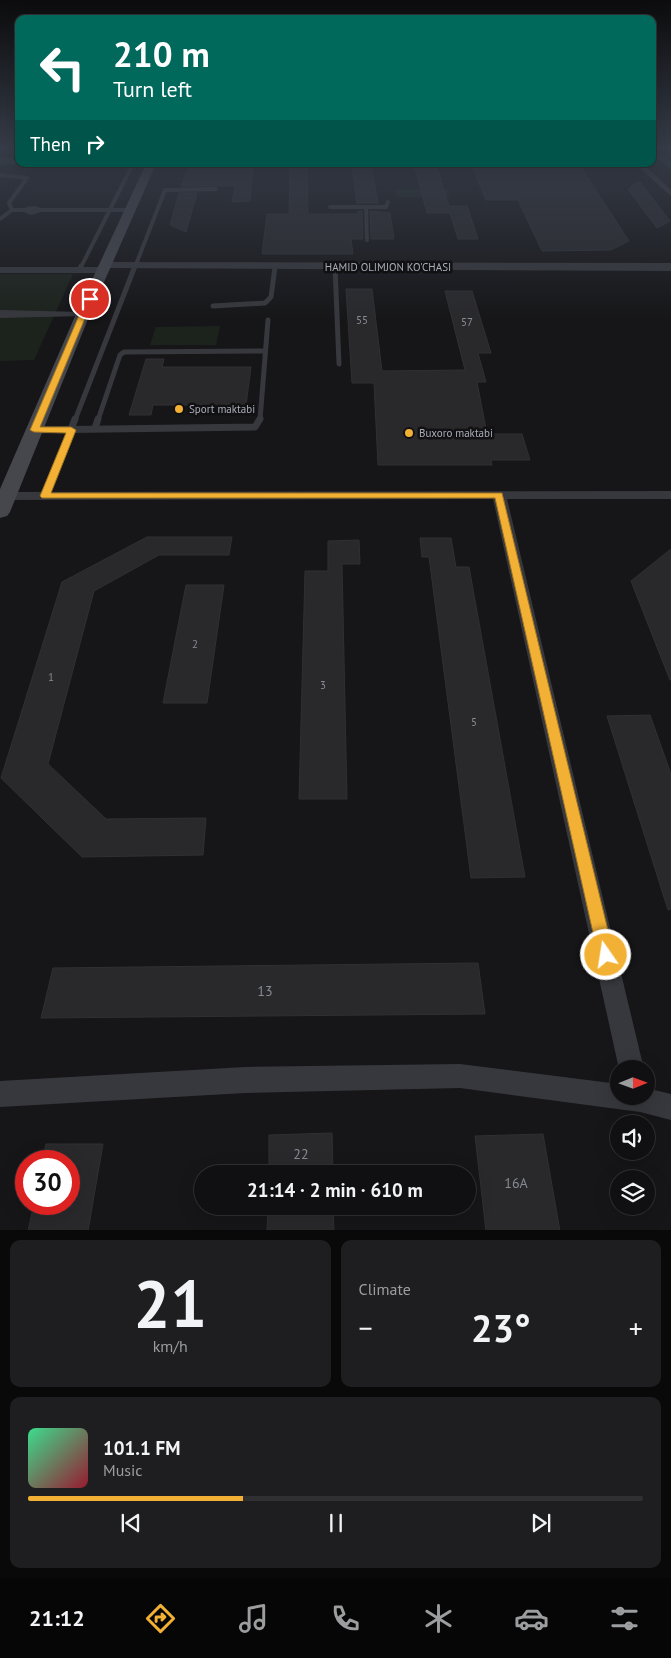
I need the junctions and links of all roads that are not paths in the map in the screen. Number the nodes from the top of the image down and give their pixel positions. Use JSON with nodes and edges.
{"nodes":[{"id":1,"x":10,"y":206,"type":"edge"},
{"id":2,"x":113,"y":206,"type":"edge"},
{"id":3,"x":133,"y":206,"type":"edge"},
{"id":4,"x":158,"y":206,"type":"edge"},
{"id":5,"x":379,"y":206,"type":"edge"},
{"id":6,"x":330,"y":207,"type":"dead end"},
{"id":7,"x":366,"y":207,"type":"junction"},
{"id":8,"x":12,"y":210,"type":"junction"},
{"id":9,"x":111,"y":210,"type":"junction"},
{"id":10,"x":131,"y":210,"type":"junction"},
{"id":11,"x":0,"y":219,"type":"edge"},
{"id":12,"x":367,"y":240,"type":"dead end"},
{"id":13,"x":134,"y":266,"type":"junction"},
{"id":14,"x":275,"y":267,"type":"junction"},
{"id":15,"x":335,"y":267,"type":"junction"},
{"id":16,"x":671,"y":267,"type":"edge"},
{"id":17,"x":104,"y":268,"type":"junction"},
{"id":18,"x":0,"y":270,"type":"edge"},
{"id":19,"x":79,"y":270,"type":"junction"},
{"id":20,"x":213,"y":306,"type":"dead end"},
{"id":21,"x":0,"y":312,"type":"edge"},
{"id":22,"x":40,"y":314,"type":"junction"},
{"id":23,"x":83,"y":314,"type":"junction"},
{"id":24,"x":0,"y":316,"type":"edge"},
{"id":25,"x":268,"y":320,"type":"dead end"},
{"id":26,"x":265,"y":351,"type":"junction"},
{"id":27,"x":339,"y":364,"type":"dead end"},
{"id":28,"x":95,"y":428,"type":"junction"},
{"id":29,"x":34,"y":430,"type":"junction"},
{"id":30,"x":71,"y":430,"type":"junction"},
{"id":31,"x":671,"y":495,"type":"edge"},
{"id":32,"x":45,"y":496,"type":"junction"},
{"id":33,"x":499,"y":496,"type":"junction"},
{"id":34,"x":2,"y":502,"type":"edge"},
{"id":35,"x":630,"y":1060,"type":"edge"},
{"id":36,"x":0,"y":1094,"type":"edge"},
{"id":37,"x":610,"y":1094,"type":"edge"},
{"id":38,"x":655,"y":1102,"type":"edge"},
{"id":39,"x":671,"y":1107,"type":"edge"}],
"edges":[{"from":1,"to":8,"type":"lane"},
{"from":2,"to":9,"type":"lane"},
{"from":3,"to":10,"type":"main road"},
{"from":4,"to":13,"type":"lane"},
{"from":5,"to":7,"type":"lane"},
{"from":6,"to":7,"type":"lane"},
{"from":7,"to":12,"type":"lane"},
{"from":8,"to":9,"type":"lane"},
{"from":8,"to":11,"type":"lane"},
{"from":9,"to":10,"type":"lane"},
{"from":9,"to":19,"type":"lane"},
{"from":10,"to":17,"type":"main road"},
{"from":13,"to":14,"type":"street","name":"HAMID OLIMJON KO'CHASI"},
{"from":13,"to":17,"type":"street","name":"HAMID OLIMJON KO'CHASI"},
{"from":13,"to":30,"type":"lane"},
{"from":14,"to":15,"type":"street","name":"HAMID OLIMJON KO'CHASI"},
{"from":14,"to":20,"type":"lane"},
{"from":15,"to":16,"type":"street","name":"HAMID OLIMJON KO'CHASI"},
{"from":15,"to":27,"type":"lane"},
{"from":17,"to":19,"type":"street"},
{"from":17,"to":23,"type":"main road"},
{"from":18,"to":19,"type":"street"},
{"from":21,"to":22,"type":"street"},
{"from":22,"to":23,"type":"street"},
{"from":22,"to":24,"type":"street"},
{"from":23,"to":29,"type":"main road"},
{"from":25,"to":26,"type":"lane"},
{"from":26,"to":28,"type":"lane"},
{"from":26,"to":28,"type":"lane"},
{"from":28,"to":30,"type":"lane"},
{"from":29,"to":30,"type":"lane"},
{"from":29,"to":34,"type":"main road"},
{"from":30,"to":32,"type":"lane"},
{"from":31,"to":33,"type":"street"},
{"from":32,"to":33,"type":"street"},
{"from":32,"to":34,"type":"street"},
{"from":33,"to":35,"type":"street"},
{"from":36,"to":37,"type":"street"},
{"from":38,"to":39,"type":"street"}]}
